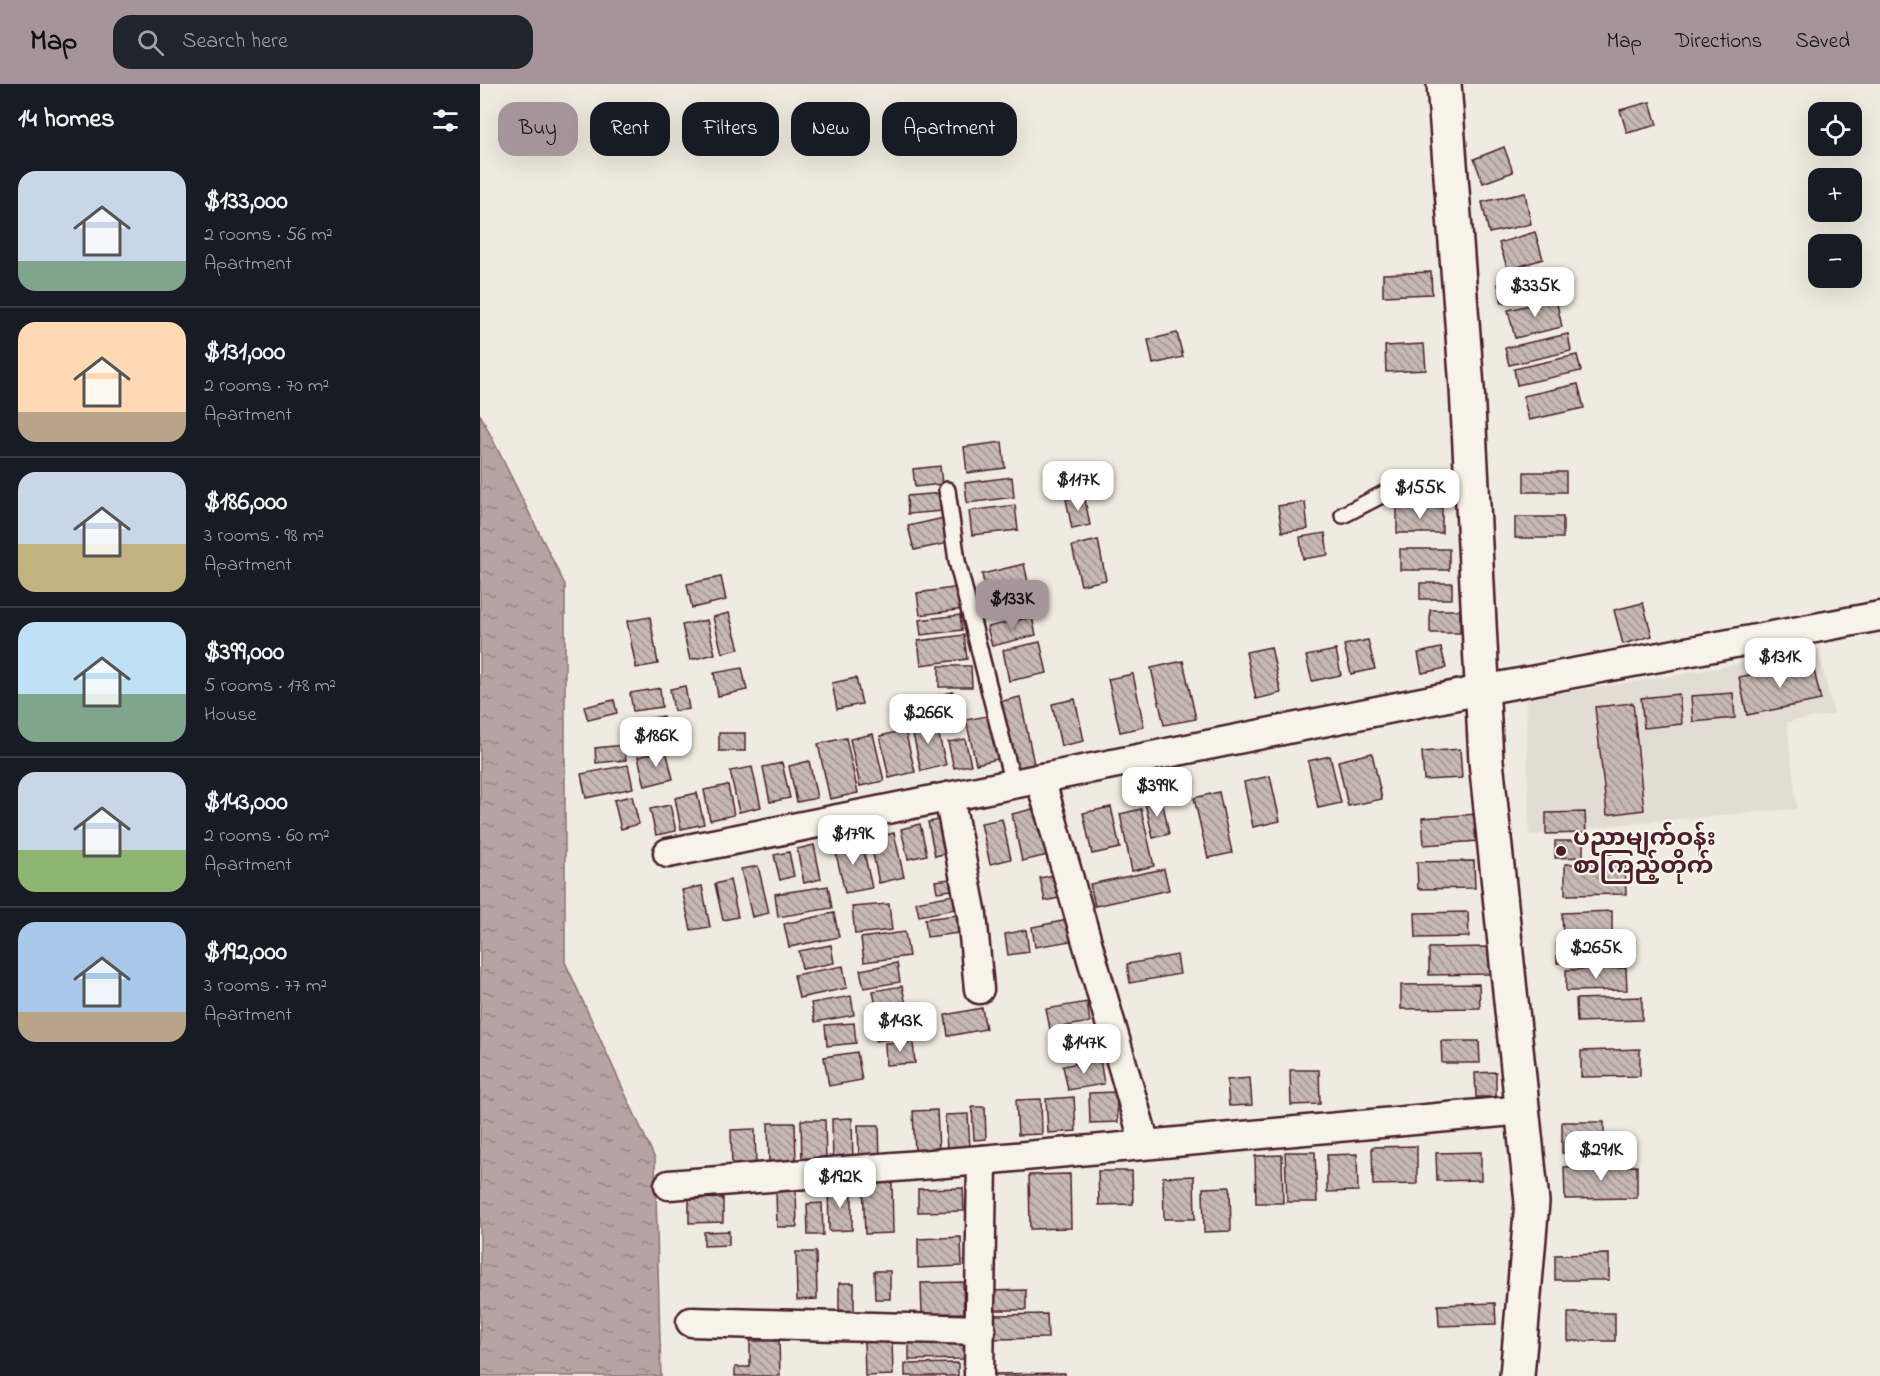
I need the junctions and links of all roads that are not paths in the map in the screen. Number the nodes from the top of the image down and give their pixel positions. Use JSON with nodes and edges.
{"nodes":[{"id":1,"x":1444,"y":84,"type":"edge"},
{"id":2,"x":1472,"y":484,"type":"junction"},
{"id":3,"x":947,"y":489,"type":"dead end"},
{"id":4,"x":1343,"y":515,"type":"dead end"},
{"id":5,"x":1880,"y":616,"type":"edge"},
{"id":6,"x":1482,"y":690,"type":"junction"},
{"id":7,"x":1040,"y":778,"type":"junction"},
{"id":8,"x":1013,"y":784,"type":"junction"},
{"id":9,"x":949,"y":797,"type":"junction"},
{"id":10,"x":668,"y":853,"type":"dead end"},
{"id":11,"x":979,"y":989,"type":"dead end"},
{"id":12,"x":1522,"y":1110,"type":"junction"},
{"id":13,"x":1145,"y":1144,"type":"junction"},
{"id":14,"x":982,"y":1160,"type":"junction"},
{"id":15,"x":669,"y":1185,"type":"dead end"},
{"id":16,"x":692,"y":1322,"type":"dead end"},
{"id":17,"x":981,"y":1330,"type":"junction"},
{"id":18,"x":979,"y":1376,"type":"edge"},
{"id":19,"x":1517,"y":1376,"type":"edge"}],
"edges":[{"from":1,"to":2,"type":"street"},
{"from":2,"to":4,"type":"lane"},
{"from":2,"to":6,"type":"street"},
{"from":3,"to":8,"type":"lane"},
{"from":5,"to":6,"type":"street"},
{"from":6,"to":7,"type":"street"},
{"from":6,"to":12,"type":"street"},
{"from":7,"to":8,"type":"street"},
{"from":7,"to":13,"type":"street"},
{"from":8,"to":9,"type":"street"},
{"from":9,"to":10,"type":"street"},
{"from":9,"to":11,"type":"street"},
{"from":12,"to":13,"type":"street"},
{"from":12,"to":19,"type":"street"},
{"from":13,"to":14,"type":"street"},
{"from":14,"to":15,"type":"street"},
{"from":14,"to":17,"type":"street"},
{"from":16,"to":17,"type":"street"},
{"from":17,"to":18,"type":"street"}]}
